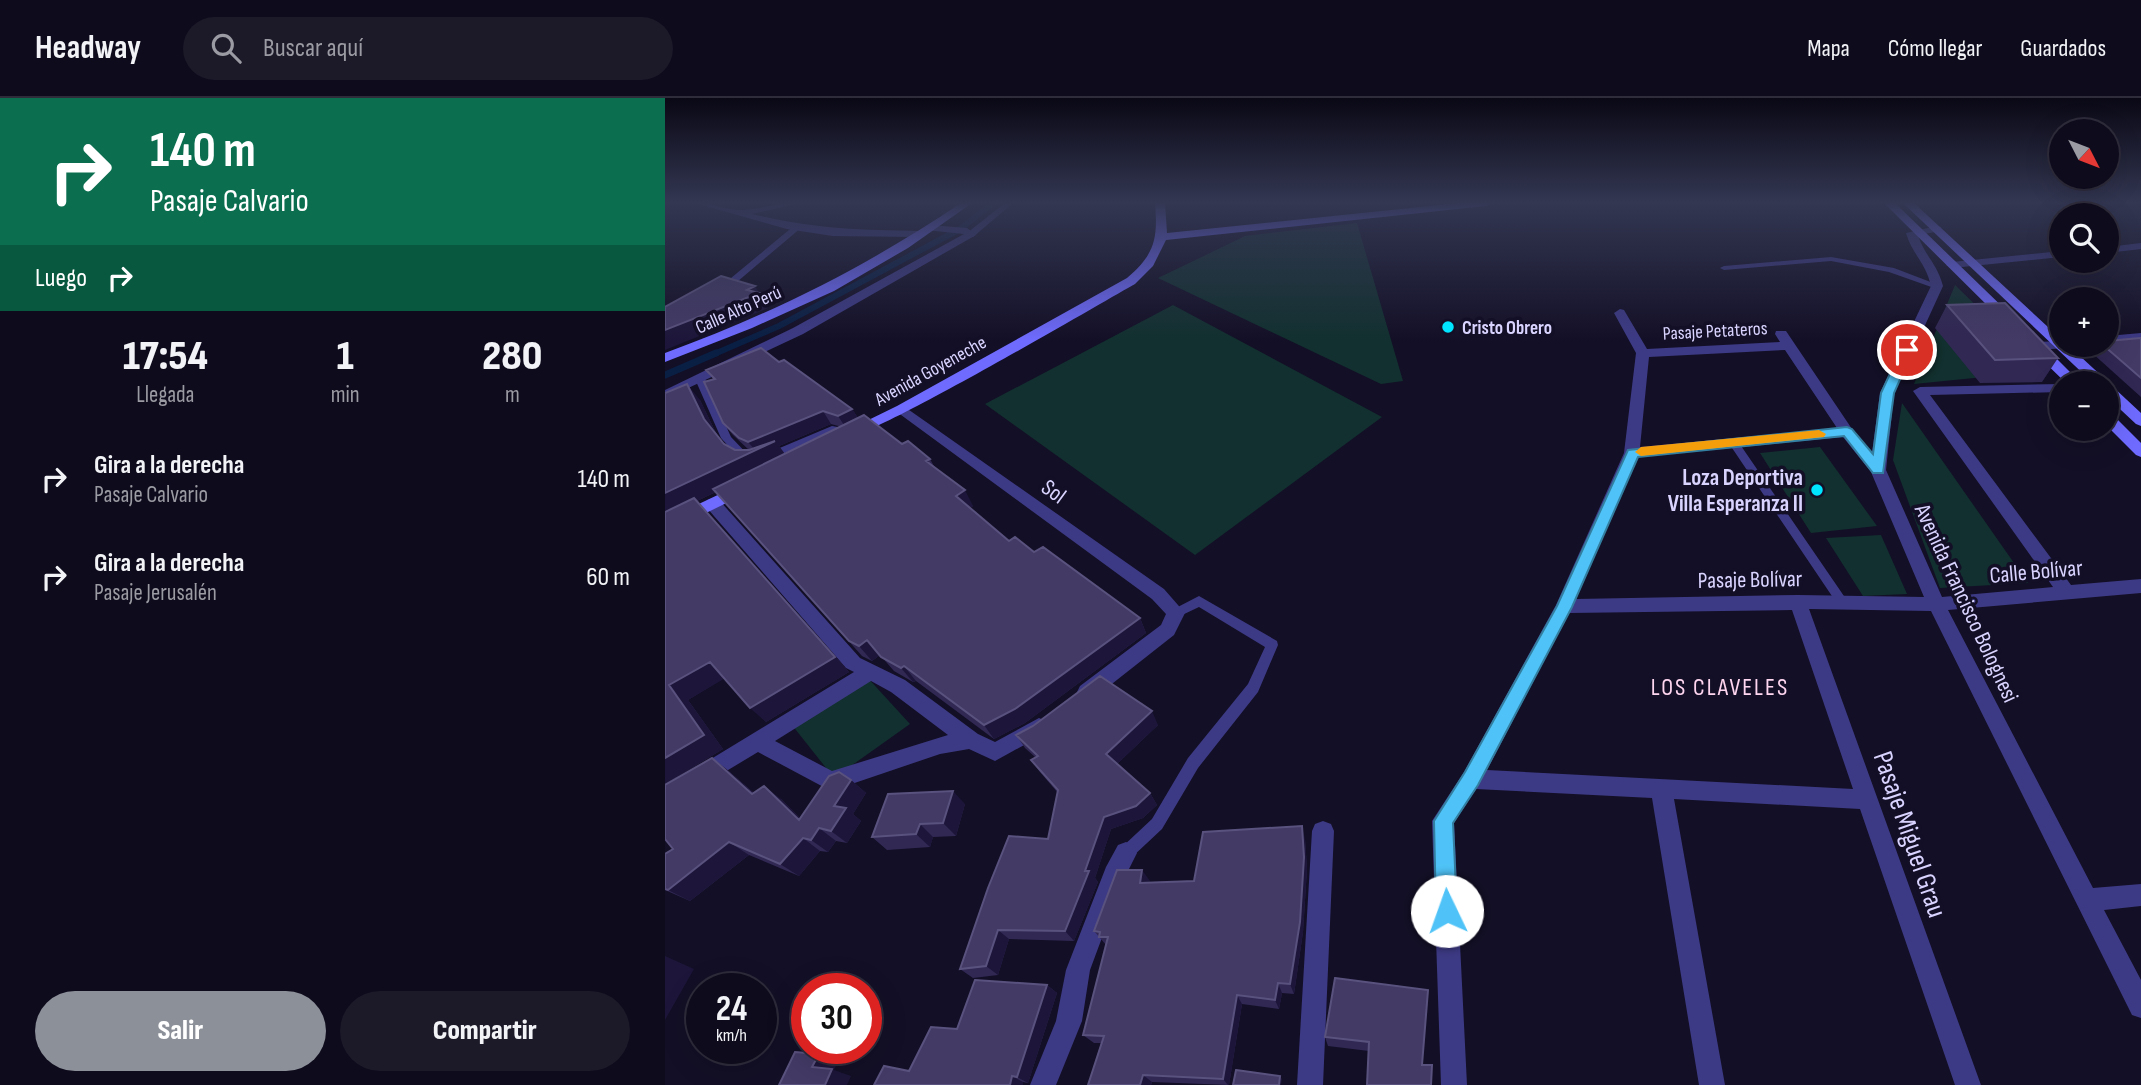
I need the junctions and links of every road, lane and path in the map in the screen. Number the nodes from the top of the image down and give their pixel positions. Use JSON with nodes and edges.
{"nodes":[{"id":1,"x":772,"y":249,"type":"edge"},
{"id":2,"x":898,"y":249,"type":"edge"},
{"id":3,"x":941,"y":249,"type":"edge"},
{"id":4,"x":1159,"y":249,"type":"edge"},
{"id":5,"x":1920,"y":249,"type":"edge"},
{"id":6,"x":1936,"y":249,"type":"edge"},
{"id":7,"x":1958,"y":249,"type":"edge"},
{"id":8,"x":2049,"y":255,"type":"edge"},
{"id":9,"x":1973,"y":263,"type":"junction"},
{"id":10,"x":1952,"y":265,"type":"junction"},
{"id":11,"x":1724,"y":268,"type":"dead end"},
{"id":12,"x":728,"y":285,"type":"edge"},
{"id":13,"x":1937,"y":286,"type":"junction"},
{"id":14,"x":1620,"y":313,"type":"dead end"},
{"id":15,"x":2049,"y":334,"type":"edge"},
{"id":16,"x":2027,"y":337,"type":"junction"},
{"id":17,"x":2141,"y":337,"type":"edge"},
{"id":18,"x":2119,"y":339,"type":"edge"},
{"id":19,"x":2049,"y":342,"type":"edge"},
{"id":20,"x":1643,"y":353,"type":"junction"},
{"id":21,"x":2074,"y":357,"type":"edge"},
{"id":22,"x":665,"y":358,"type":"edge"},
{"id":23,"x":2062,"y":371,"type":"edge"},
{"id":24,"x":2088,"y":371,"type":"edge"},
{"id":25,"x":699,"y":379,"type":"junction"},
{"id":26,"x":2049,"y":388,"type":"edge"},
{"id":27,"x":665,"y":395,"type":"edge"},
{"id":28,"x":2119,"y":400,"type":"edge"},
{"id":29,"x":902,"y":409,"type":"junction"},
{"id":30,"x":2141,"y":421,"type":"edge"},
{"id":31,"x":2119,"y":429,"type":"edge"},
{"id":32,"x":1847,"y":432,"type":"junction"},
{"id":33,"x":846,"y":437,"type":"junction"},
{"id":34,"x":1733,"y":442,"type":"junction"},
{"id":35,"x":2140,"y":449,"type":"edge"},
{"id":36,"x":1632,"y":453,"type":"junction"},
{"id":37,"x":800,"y":459,"type":"edge"},
{"id":38,"x":1878,"y":470,"type":"junction"},
{"id":39,"x":755,"y":482,"type":"edge"},
{"id":40,"x":713,"y":504,"type":"junction"},
{"id":41,"x":665,"y":527,"type":"edge"},
{"id":42,"x":2141,"y":586,"type":"edge"},
{"id":43,"x":2067,"y":593,"type":"junction"},
{"id":44,"x":1798,"y":602,"type":"junction"},
{"id":45,"x":1842,"y":602,"type":"junction"},
{"id":46,"x":1936,"y":604,"type":"junction"},
{"id":47,"x":1564,"y":607,"type":"junction"},
{"id":48,"x":1175,"y":613,"type":"junction"},
{"id":49,"x":870,"y":672,"type":"junction"},
{"id":50,"x":1073,"y":702,"type":"edge"},
{"id":51,"x":1053,"y":716,"type":"edge"},
{"id":52,"x":971,"y":740,"type":"junction"},
{"id":53,"x":757,"y":741,"type":"junction"},
{"id":54,"x":1471,"y":779,"type":"junction"},
{"id":55,"x":1661,"y":789,"type":"junction"},
{"id":56,"x":665,"y":798,"type":"edge"},
{"id":57,"x":1868,"y":800,"type":"junction"},
{"id":58,"x":1323,"y":831,"type":"dead end"},
{"id":59,"x":1126,"y":853,"type":"joint"},
{"id":60,"x":2141,"y":895,"type":"edge"},
{"id":61,"x":2087,"y":900,"type":"junction"},
{"id":62,"x":2141,"y":1006,"type":"edge"},
{"id":63,"x":1043,"y":1085,"type":"edge"},
{"id":64,"x":1310,"y":1085,"type":"edge"},
{"id":65,"x":1454,"y":1085,"type":"edge"},
{"id":66,"x":1712,"y":1085,"type":"edge"},
{"id":67,"x":1968,"y":1085,"type":"edge"}],
"edges":[{"from":1,"to":12,"type":"lane"},
{"from":2,"to":22,"type":"street","name":"Calle Alto Perú"},
{"from":3,"to":25,"type":"street"},
{"from":4,"to":29,"type":"street","name":"Avenida Goyeneche"},
{"from":5,"to":13,"type":"street"},
{"from":6,"to":10,"type":"street"},
{"from":7,"to":9,"type":"street"},
{"from":8,"to":9,"type":"street"},
{"from":9,"to":10,"type":"street"},
{"from":9,"to":15,"type":"street"},
{"from":10,"to":16,"type":"street"},
{"from":11,"to":13,"type":"lane"},
{"from":13,"to":38,"type":"street"},
{"from":14,"to":20,"type":"street"},
{"from":16,"to":19,"type":"street"},
{"from":16,"to":23,"type":"street"},
{"from":17,"to":18,"type":"street"},
{"from":20,"to":32,"type":"street","name":"Pasaje Petateros"},
{"from":20,"to":36,"type":"street"},
{"from":21,"to":24,"type":"street"},
{"from":25,"to":27,"type":"street"},
{"from":25,"to":33,"type":"lane"},
{"from":26,"to":43,"type":"street"},
{"from":28,"to":30,"type":"street"},
{"from":29,"to":33,"type":"street","name":"Avenida Goyeneche"},
{"from":29,"to":48,"type":"street","name":"Sol"},
{"from":31,"to":35,"type":"street"},
{"from":32,"to":34,"type":"street"},
{"from":32,"to":38,"type":"street"},
{"from":33,"to":37,"type":"street","name":"Avenida Goyeneche"},
{"from":34,"to":36,"type":"street"},
{"from":34,"to":45,"type":"lane"},
{"from":36,"to":47,"type":"street"},
{"from":38,"to":46,"type":"street","name":"Avenida Francisco Bolognesi"},
{"from":39,"to":40,"type":"street"},
{"from":40,"to":41,"type":"street"},
{"from":40,"to":49,"type":"street"},
{"from":42,"to":43,"type":"street","name":"Calle Bolívar"},
{"from":43,"to":46,"type":"street","name":"Calle Bolívar"},
{"from":44,"to":45,"type":"street","name":"Pasaje Bolívar"},
{"from":44,"to":47,"type":"street","name":"Pasaje Bolívar"},
{"from":44,"to":57,"type":"street","name":"Pasaje Miguel Grau"},
{"from":45,"to":46,"type":"street","name":"Pasaje Bolívar"},
{"from":46,"to":61,"type":"street","name":"Avenida Francisco Bolognesi"},
{"from":47,"to":54,"type":"street"},
{"from":48,"to":50,"type":"street"},
{"from":48,"to":59,"type":"lane"},
{"from":49,"to":52,"type":"street"},
{"from":49,"to":53,"type":"street"},
{"from":51,"to":52,"type":"street"},
{"from":52,"to":53,"type":"street"},
{"from":53,"to":56,"type":"street"},
{"from":54,"to":55,"type":"street"},
{"from":54,"to":65,"type":"street"},
{"from":55,"to":57,"type":"street"},
{"from":55,"to":66,"type":"street"},
{"from":57,"to":67,"type":"street","name":"Pasaje Miguel Grau"},
{"from":58,"to":64,"type":"street"},
{"from":59,"to":63,"type":"street"},
{"from":60,"to":61,"type":"street"},
{"from":61,"to":62,"type":"street","name":"Avenida Francisco Bolognesi"}]}
